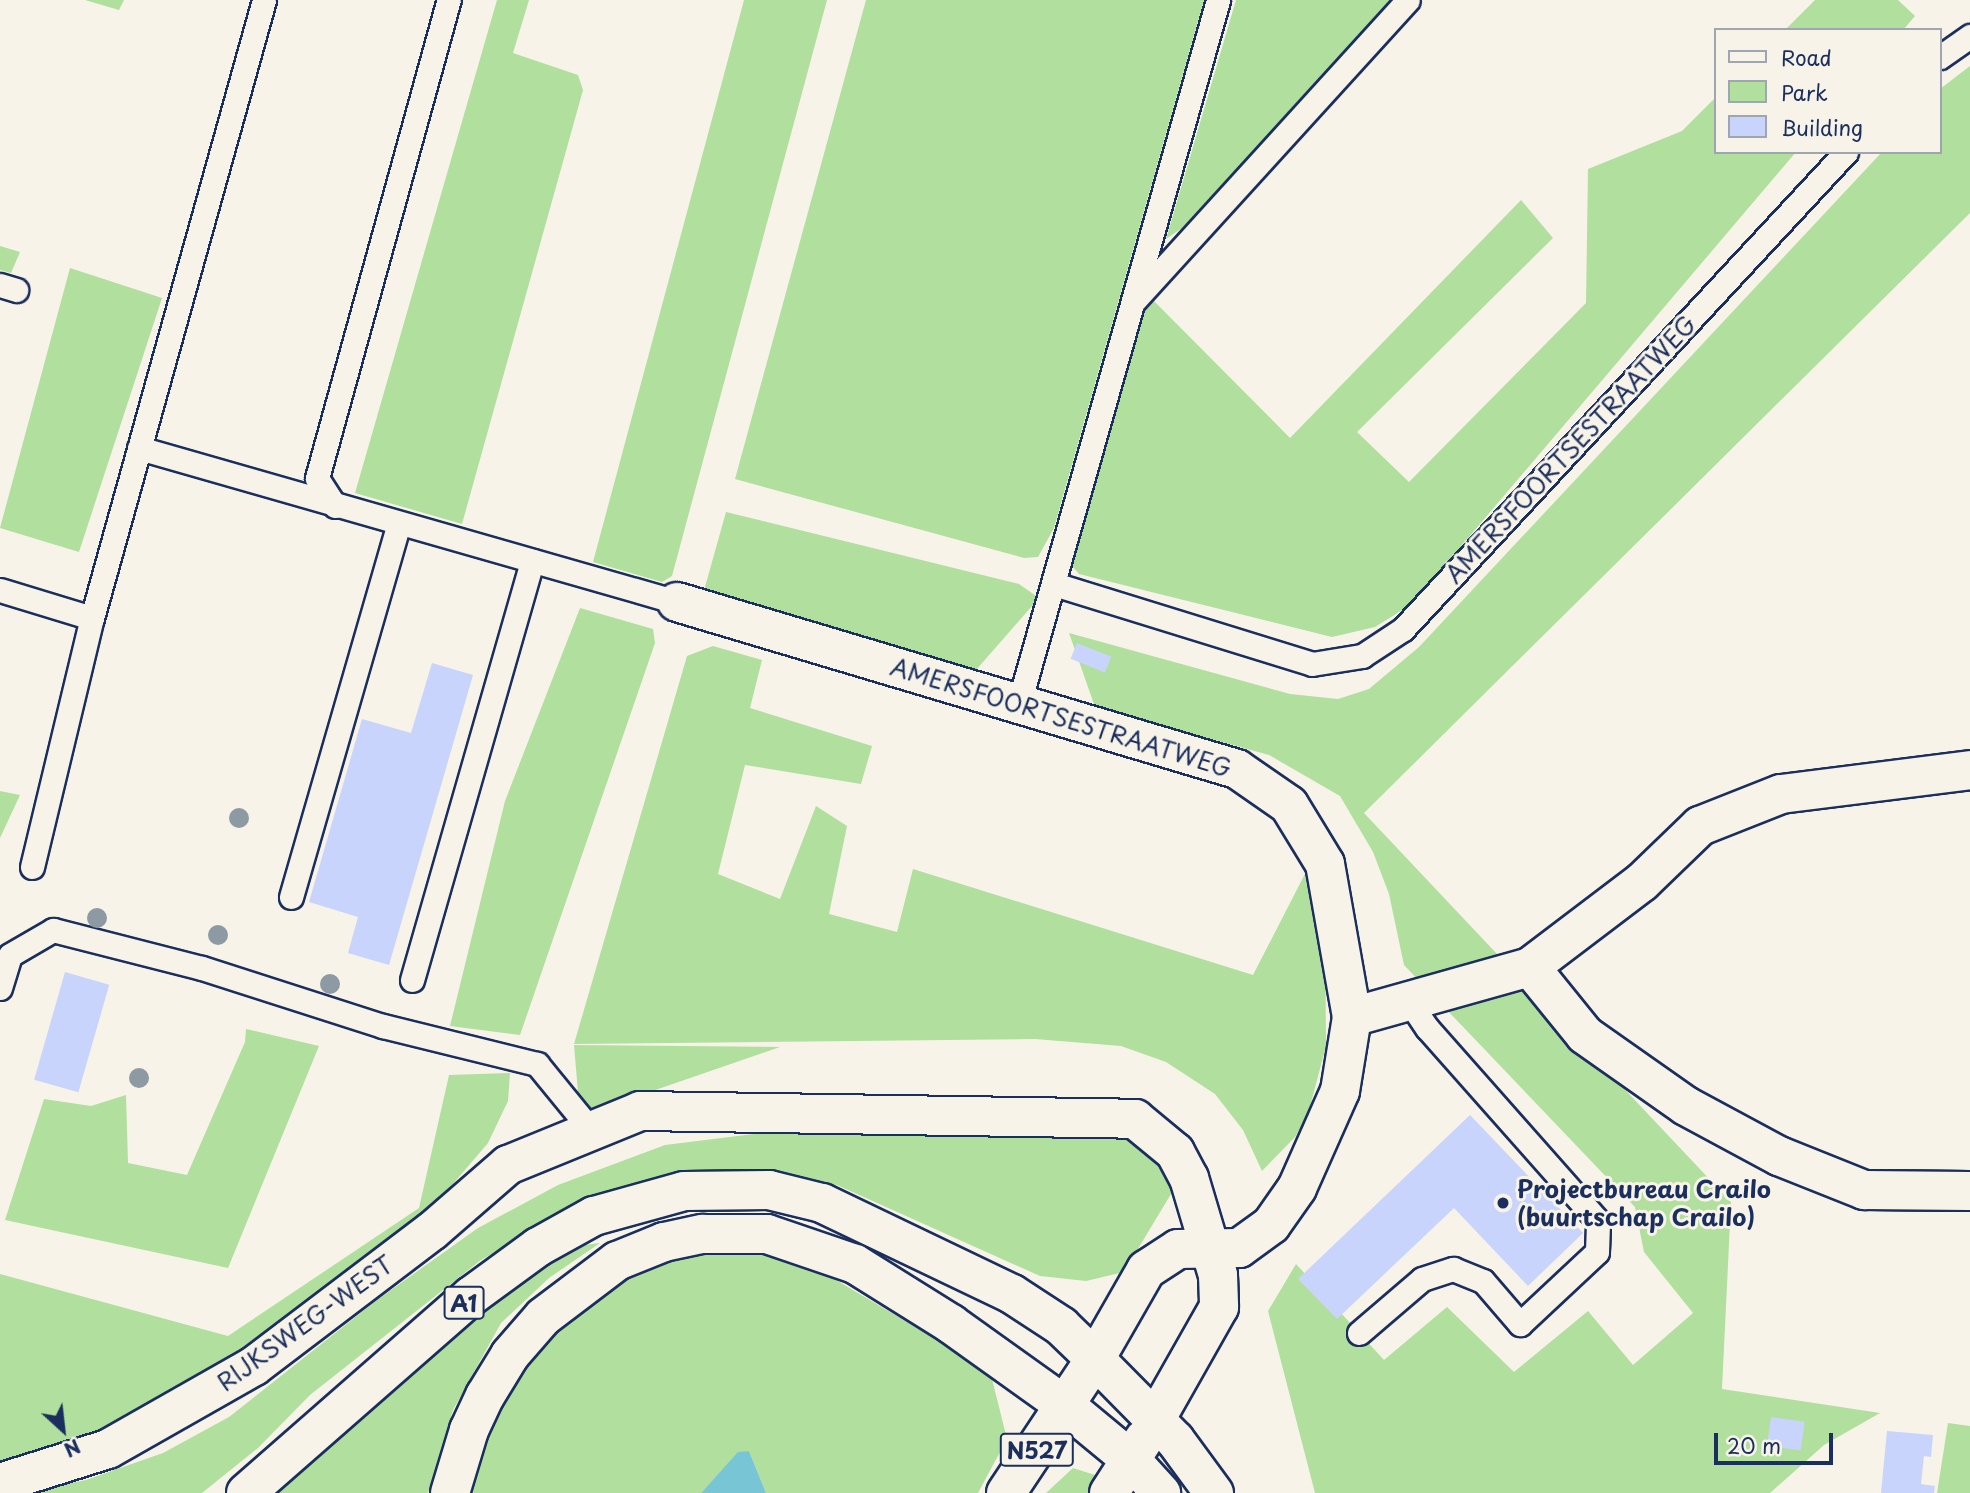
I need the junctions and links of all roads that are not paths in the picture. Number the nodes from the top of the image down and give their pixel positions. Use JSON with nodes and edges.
{"nodes":[{"id":1,"x":264,"y":0,"type":"edge"},
{"id":2,"x":449,"y":0,"type":"edge"},
{"id":3,"x":1218,"y":0,"type":"edge"},
{"id":4,"x":1408,"y":0,"type":"edge"},
{"id":5,"x":1970,"y":36,"type":"edge"},
{"id":6,"x":1942,"y":56,"type":"edge"},
{"id":7,"x":1844,"y":154,"type":"edge"},
{"id":8,"x":1129,"y":307,"type":"junction"},
{"id":9,"x":139,"y":448,"type":"junction"},
{"id":10,"x":335,"y":506,"type":"junction"},
{"id":11,"x":400,"y":524,"type":"junction"},
{"id":12,"x":532,"y":561,"type":"junction"},
{"id":13,"x":1054,"y":584,"type":"junction"},
{"id":14,"x":0,"y":590,"type":"edge"},
{"id":15,"x":677,"y":602,"type":"joint"},
{"id":16,"x":92,"y":618,"type":"junction"},
{"id":17,"x":1019,"y":703,"type":"junction"},
{"id":18,"x":1970,"y":770,"type":"edge"},
{"id":19,"x":32,"y":867,"type":"dead end"},
{"id":20,"x":291,"y":897,"type":"dead end"},
{"id":21,"x":1530,"y":967,"type":"junction"},
{"id":22,"x":412,"y":980,"type":"dead end"},
{"id":23,"x":0,"y":988,"type":"edge"},
{"id":24,"x":1410,"y":1003,"type":"junction"},
{"id":25,"x":1352,"y":1017,"type":"junction"},
{"id":26,"x":591,"y":1129,"type":"junction"},
{"id":27,"x":1970,"y":1191,"type":"edge"},
{"id":28,"x":1224,"y":1250,"type":"junction"},
{"id":29,"x":1359,"y":1333,"type":"dead end"},
{"id":30,"x":1095,"y":1359,"type":"junction"},
{"id":31,"x":1067,"y":1407,"type":"junction"},
{"id":32,"x":1155,"y":1420,"type":"junction"},
{"id":33,"x":1132,"y":1460,"type":"junction"},
{"id":34,"x":0,"y":1483,"type":"edge"},
{"id":35,"x":246,"y":1493,"type":"edge"},
{"id":36,"x":450,"y":1493,"type":"edge"},
{"id":37,"x":1006,"y":1493,"type":"edge"},
{"id":38,"x":1109,"y":1493,"type":"edge"},
{"id":39,"x":1161,"y":1493,"type":"edge"},
{"id":40,"x":1214,"y":1493,"type":"edge"}],
"edges":[{"from":1,"to":9,"type":"lane"},
{"from":2,"to":10,"type":"lane"},
{"from":3,"to":8,"type":"lane"},
{"from":4,"to":8,"type":"lane"},
{"from":5,"to":6,"type":"lane"},
{"from":7,"to":13,"type":"lane","name":"AMERSFOORTSESTRAATWEG"},
{"from":8,"to":13,"type":"lane"},
{"from":9,"to":10,"type":"lane"},
{"from":9,"to":16,"type":"lane"},
{"from":10,"to":11,"type":"lane"},
{"from":11,"to":12,"type":"lane"},
{"from":11,"to":20,"type":"lane"},
{"from":12,"to":15,"type":"lane"},
{"from":12,"to":22,"type":"lane"},
{"from":13,"to":17,"type":"lane"},
{"from":14,"to":16,"type":"lane"},
{"from":15,"to":17,"type":"main road","name":"AMERSFOORTSESTRAATWEG"},
{"from":16,"to":19,"type":"lane"},
{"from":17,"to":25,"type":"main road","name":"AMERSFOORTSESTRAATWEG"},
{"from":18,"to":21,"type":"main road"},
{"from":21,"to":24,"type":"main road"},
{"from":21,"to":27,"type":"main road"},
{"from":23,"to":26,"type":"lane"},
{"from":24,"to":25,"type":"main road"},
{"from":24,"to":29,"type":"lane"},
{"from":25,"to":28,"type":"main road","name":"AMERSFOORTSESTRAATWEG"},
{"from":26,"to":28,"type":"main road"},
{"from":26,"to":34,"type":"main road","name":"RIJKSWEG-WEST"},
{"from":28,"to":30,"type":"main road"},
{"from":28,"to":32,"type":"main road"},
{"from":30,"to":31,"type":"main road","number":"N527"},
{"from":30,"to":32,"type":"main road"},
{"from":30,"to":35,"type":"main road","number":"A1"},
{"from":31,"to":33,"type":"main road"},
{"from":31,"to":36,"type":"main road"},
{"from":31,"to":37,"type":"main road","number":"N527"},
{"from":32,"to":33,"type":"main road"},
{"from":32,"to":40,"type":"main road"},
{"from":33,"to":38,"type":"main road"},
{"from":33,"to":39,"type":"main road"}]}
